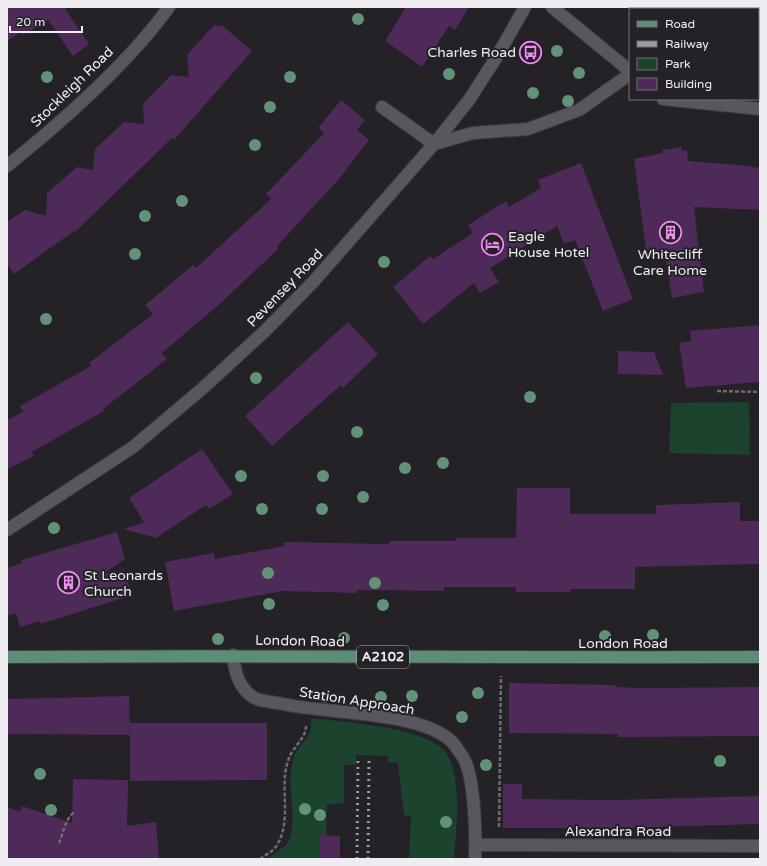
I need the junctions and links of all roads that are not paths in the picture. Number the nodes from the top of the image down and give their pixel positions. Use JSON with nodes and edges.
{"nodes":[{"id":1,"x":169,"y":7,"type":"edge"},
{"id":2,"x":525,"y":7,"type":"edge"},
{"id":3,"x":552,"y":7,"type":"edge"},
{"id":4,"x":629,"y":71,"type":"edge"},
{"id":5,"x":629,"y":73,"type":"edge"},
{"id":6,"x":673,"y":100,"type":"edge"},
{"id":7,"x":382,"y":106,"type":"dead end"},
{"id":8,"x":760,"y":109,"type":"edge"},
{"id":9,"x":434,"y":144,"type":"junction"},
{"id":10,"x":7,"y":166,"type":"edge"},
{"id":11,"x":7,"y":530,"type":"edge"},
{"id":12,"x":233,"y":655,"type":"junction"},
{"id":13,"x":7,"y":657,"type":"edge"},
{"id":14,"x":760,"y":658,"type":"edge"},
{"id":15,"x":476,"y":845,"type":"junction"},
{"id":16,"x":760,"y":846,"type":"edge"},
{"id":17,"x":475,"y":859,"type":"edge"}],
"edges":[{"from":1,"to":10,"type":"street","name":"Stockleigh Road"},
{"from":2,"to":9,"type":"street","name":"Pevensey Road"},
{"from":3,"to":4,"type":"street"},
{"from":5,"to":9,"type":"street"},
{"from":6,"to":8,"type":"street"},
{"from":7,"to":9,"type":"street"},
{"from":9,"to":11,"type":"street","name":"Pevensey Road"},
{"from":12,"to":13,"type":"main road","name":"London Road","number":"A2102"},
{"from":12,"to":14,"type":"main road","name":"London Road","number":"A2102"},
{"from":12,"to":15,"type":"street","name":"Station Approach"},
{"from":15,"to":16,"type":"street","name":"Alexandra Road"},
{"from":15,"to":17,"type":"street","name":"Station Approach"}]}
